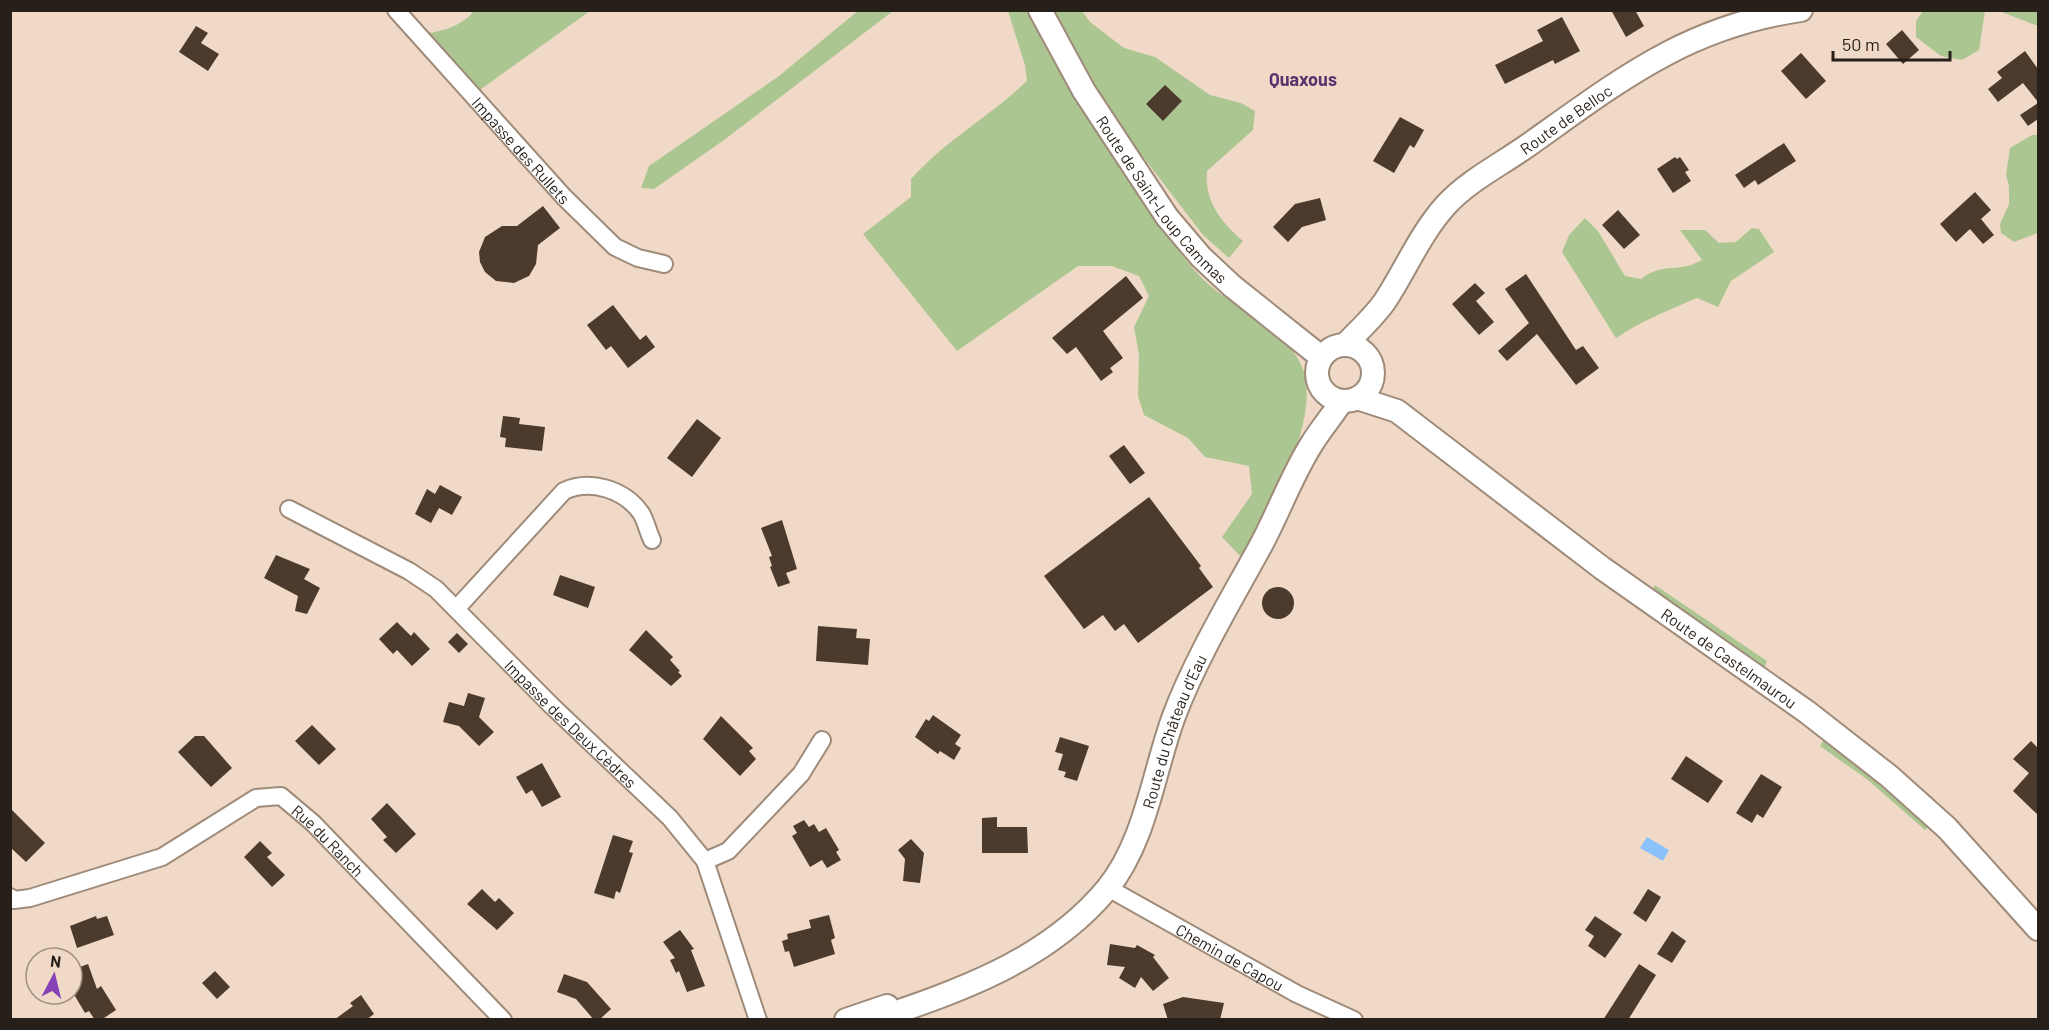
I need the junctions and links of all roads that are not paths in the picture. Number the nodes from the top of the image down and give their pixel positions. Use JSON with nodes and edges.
{"nodes":[{"id":1,"x":396,"y":10,"type":"edge"},
{"id":2,"x":1041,"y":10,"type":"edge"},
{"id":3,"x":1801,"y":10,"type":"edge"},
{"id":4,"x":664,"y":264,"type":"dead end"},
{"id":5,"x":1384,"y":303,"type":"junction"},
{"id":6,"x":1345,"y":345,"type":"junction"},
{"id":7,"x":1321,"y":357,"type":"junction"},
{"id":8,"x":1371,"y":367,"type":"junction"},
{"id":9,"x":1322,"y":389,"type":"junction"},
{"id":10,"x":1350,"y":400,"type":"junction"},
{"id":11,"x":1398,"y":411,"type":"junction"},
{"id":12,"x":1310,"y":447,"type":"junction"},
{"id":13,"x":288,"y":509,"type":"dead end"},
{"id":14,"x":652,"y":540,"type":"dead end"},
{"id":15,"x":456,"y":609,"type":"junction"},
{"id":16,"x":822,"y":740,"type":"dead end"},
{"id":17,"x":705,"y":861,"type":"junction"},
{"id":18,"x":1108,"y":888,"type":"junction"},
{"id":19,"x":10,"y":897,"type":"edge"},
{"id":20,"x":2038,"y":929,"type":"edge"},
{"id":21,"x":862,"y":1018,"type":"edge"},
{"id":22,"x":503,"y":1020,"type":"edge"},
{"id":23,"x":758,"y":1020,"type":"edge"},
{"id":24,"x":1354,"y":1020,"type":"edge"}],
"edges":[{"from":1,"to":4,"type":"street","name":"Impasse des Rullets"},
{"from":2,"to":7,"type":"street","name":"Route de Saint-Loup Cammas"},
{"from":3,"to":5,"type":"street","name":"Route de Belloc"},
{"from":5,"to":6,"type":"street","name":"Route de Belloc"},
{"from":5,"to":8,"type":"street","name":"Route de Belloc"},
{"from":6,"to":7,"type":"street","name":"Route de Belloc"},
{"from":6,"to":8,"type":"street"},
{"from":7,"to":9,"type":"street"},
{"from":8,"to":10,"type":"street","name":"Route de Belloc"},
{"from":8,"to":11,"type":"street","name":"Route de Castelmaurou"},
{"from":9,"to":10,"type":"street"},
{"from":9,"to":12,"type":"street","name":"Route du Château d'Eau"},
{"from":10,"to":11,"type":"street","name":"Route de Castelmaurou"},
{"from":10,"to":12,"type":"street","name":"Route du Château d'Eau"},
{"from":11,"to":20,"type":"street","name":"Route de Castelmaurou"},
{"from":12,"to":18,"type":"street","name":"Route du Château d'Eau"},
{"from":13,"to":15,"type":"street","name":"Impasse des Deux Cèdres"},
{"from":14,"to":15,"type":"street"},
{"from":15,"to":17,"type":"street","name":"Impasse des Deux Cèdres"},
{"from":16,"to":17,"type":"street"},
{"from":17,"to":23,"type":"street","name":"Impasse des Deux Cèdres"},
{"from":18,"to":21,"type":"street","name":"Route du Château d'Eau"},
{"from":18,"to":24,"type":"street","name":"Chemin de Capou"},
{"from":19,"to":22,"type":"street","name":"Rue du Ranch"}]}
